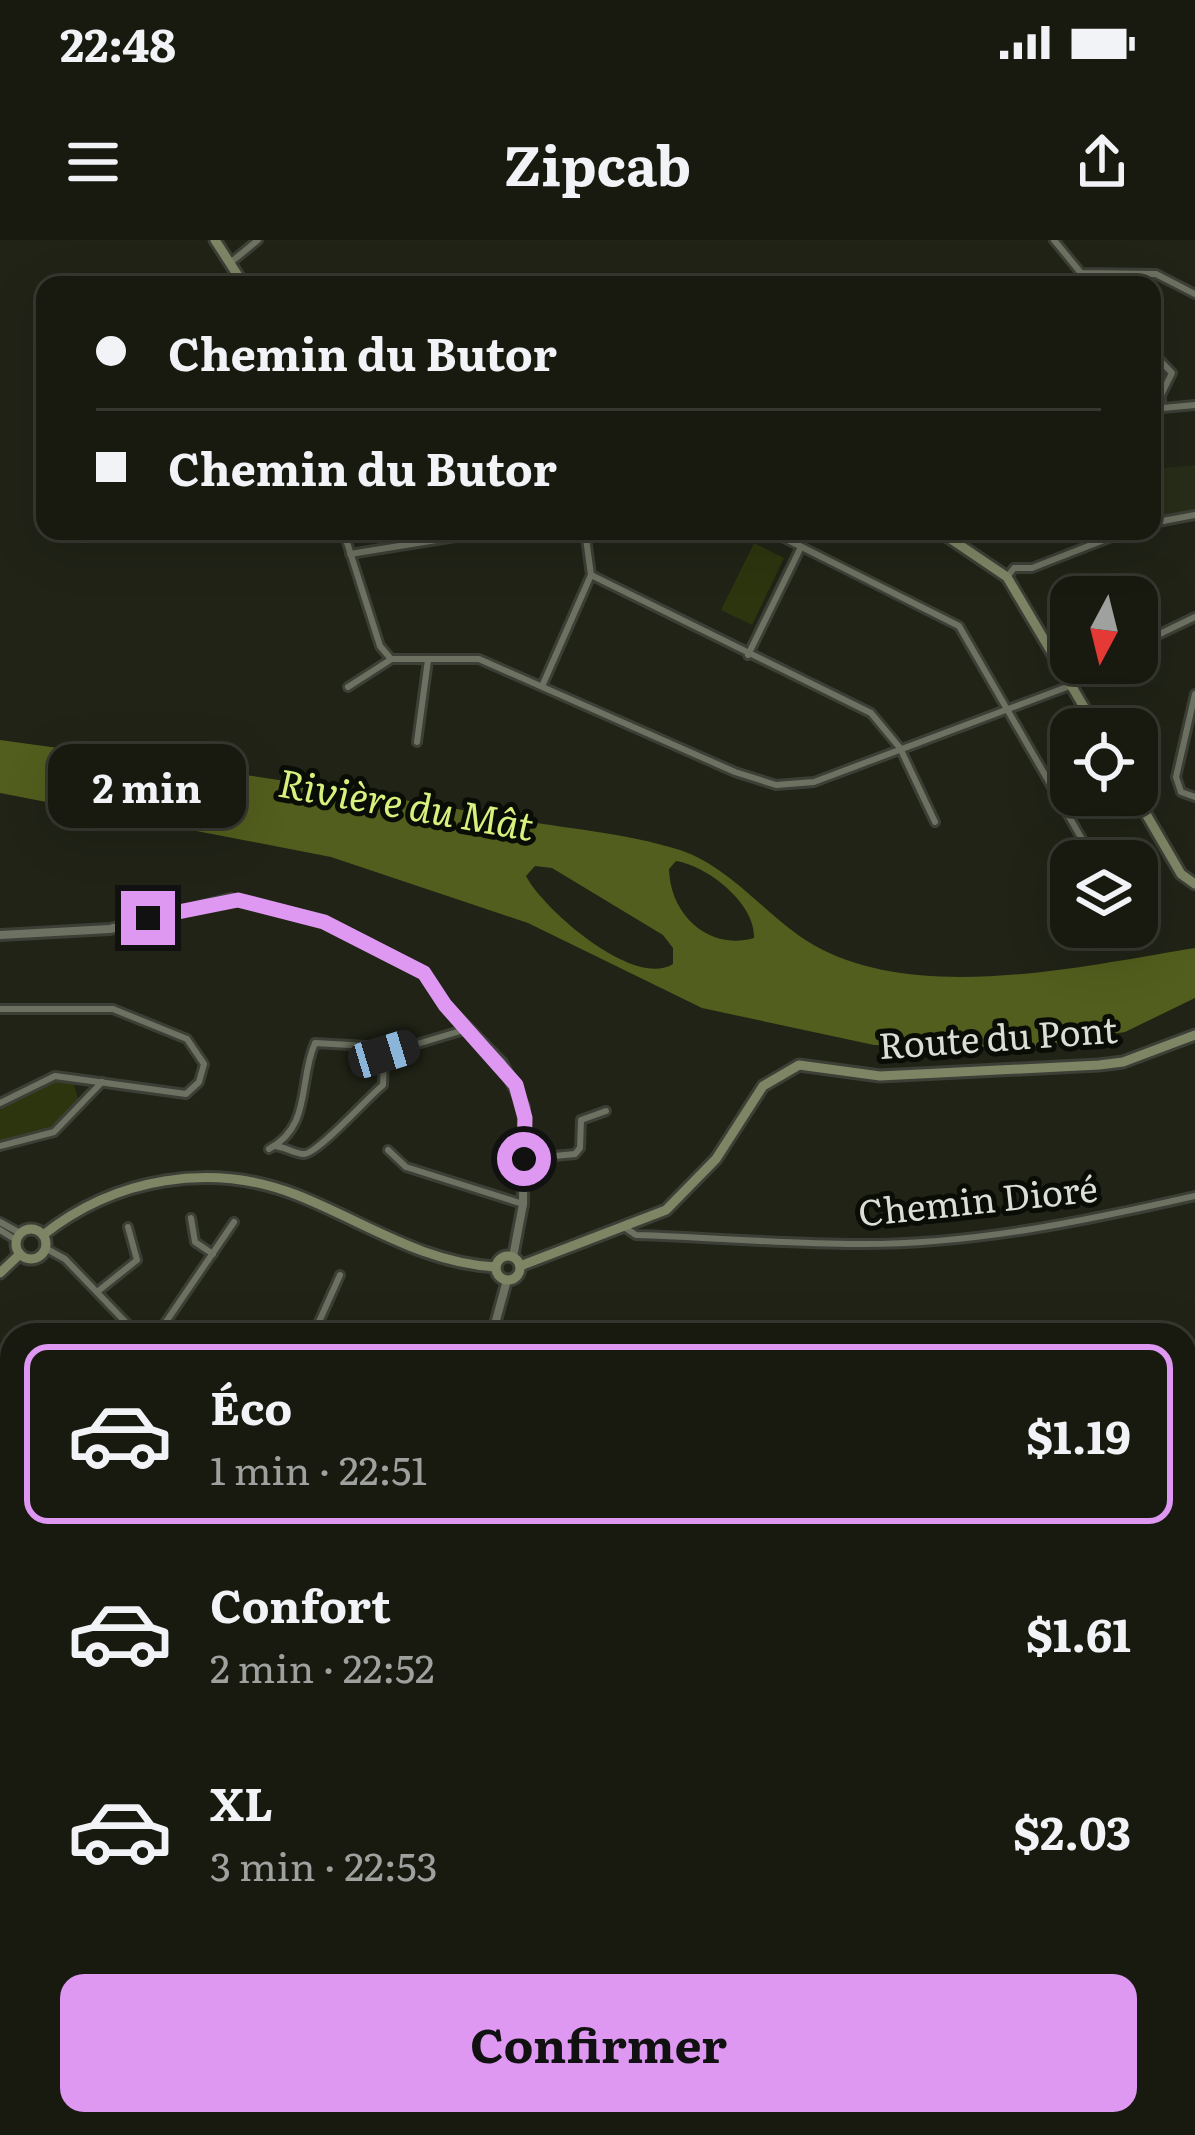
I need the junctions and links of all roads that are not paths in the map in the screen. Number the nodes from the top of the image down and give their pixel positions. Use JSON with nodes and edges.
{"nodes":[{"id":1,"x":215,"y":240,"type":"edge"},
{"id":2,"x":258,"y":240,"type":"edge"},
{"id":3,"x":1054,"y":240,"type":"edge"},
{"id":4,"x":230,"y":263,"type":"junction"},
{"id":5,"x":238,"y":276,"type":"edge"},
{"id":6,"x":1160,"y":276,"type":"edge"},
{"id":7,"x":1161,"y":277,"type":"edge"},
{"id":8,"x":1195,"y":294,"type":"edge"},
{"id":9,"x":1161,"y":361,"type":"edge"},
{"id":10,"x":1161,"y":395,"type":"edge"},
{"id":11,"x":1195,"y":405,"type":"edge"},
{"id":12,"x":1161,"y":408,"type":"edge"},
{"id":13,"x":1195,"y":515,"type":"edge"},
{"id":14,"x":1161,"y":521,"type":"edge"},
{"id":15,"x":346,"y":540,"type":"edge"},
{"id":16,"x":436,"y":540,"type":"edge"},
{"id":17,"x":586,"y":540,"type":"edge"},
{"id":18,"x":787,"y":540,"type":"edge"},
{"id":19,"x":952,"y":540,"type":"edge"},
{"id":20,"x":1104,"y":540,"type":"edge"},
{"id":21,"x":800,"y":547,"type":"junction"},
{"id":22,"x":350,"y":554,"type":"junction"},
{"id":23,"x":591,"y":574,"type":"junction"},
{"id":24,"x":1007,"y":577,"type":"junction"},
{"id":25,"x":1195,"y":617,"type":"edge"},
{"id":26,"x":1158,"y":635,"type":"edge"},
{"id":27,"x":748,"y":655,"type":"junction"},
{"id":28,"x":391,"y":659,"type":"junction"},
{"id":29,"x":428,"y":660,"type":"junction"},
{"id":30,"x":543,"y":684,"type":"junction"},
{"id":31,"x":1071,"y":685,"type":"junction"},
{"id":32,"x":348,"y":687,"type":"dead end"},
{"id":33,"x":1195,"y":694,"type":"edge"},
{"id":34,"x":1085,"y":708,"type":"edge"},
{"id":35,"x":1009,"y":709,"type":"junction"},
{"id":36,"x":416,"y":742,"type":"dead end"},
{"id":37,"x":900,"y":748,"type":"junction"},
{"id":38,"x":1195,"y":796,"type":"edge"},
{"id":39,"x":1147,"y":816,"type":"edge"},
{"id":40,"x":935,"y":821,"type":"dead end"},
{"id":41,"x":1083,"y":840,"type":"edge"},
{"id":42,"x":1195,"y":884,"type":"edge"},
{"id":43,"x":0,"y":935,"type":"edge"},
{"id":44,"x":0,"y":1010,"type":"edge"},
{"id":45,"x":467,"y":1030,"type":"junction"},
{"id":46,"x":1195,"y":1035,"type":"edge"},
{"id":47,"x":384,"y":1054,"type":"junction"},
{"id":48,"x":74,"y":1078,"type":"junction"},
{"id":49,"x":105,"y":1081,"type":"junction"},
{"id":50,"x":84,"y":1096,"type":"junction"},
{"id":51,"x":0,"y":1103,"type":"edge"},
{"id":52,"x":606,"y":1112,"type":"dead end"},
{"id":53,"x":0,"y":1146,"type":"edge"},
{"id":54,"x":388,"y":1150,"type":"dead end"},
{"id":55,"x":524,"y":1159,"type":"junction"},
{"id":56,"x":1195,"y":1196,"type":"edge"},
{"id":57,"x":523,"y":1204,"type":"junction"},
{"id":58,"x":191,"y":1218,"type":"dead end"},
{"id":59,"x":234,"y":1222,"type":"dead end"},
{"id":60,"x":0,"y":1226,"type":"edge"},
{"id":61,"x":128,"y":1227,"type":"dead end"},
{"id":62,"x":624,"y":1227,"type":"junction"},
{"id":63,"x":43,"y":1235,"type":"junction"},
{"id":64,"x":18,"y":1237,"type":"junction"},
{"id":65,"x":45,"y":1248,"type":"junction"},
{"id":66,"x":20,"y":1254,"type":"junction"},
{"id":67,"x":213,"y":1254,"type":"junction"},
{"id":68,"x":517,"y":1261,"type":"junction"},
{"id":69,"x":496,"y":1267,"type":"junction"},
{"id":70,"x":0,"y":1273,"type":"edge"},
{"id":71,"x":340,"y":1275,"type":"dead end"},
{"id":72,"x":507,"y":1280,"type":"junction"},
{"id":73,"x":97,"y":1292,"type":"junction"},
{"id":74,"x":127,"y":1323,"type":"edge"},
{"id":75,"x":165,"y":1323,"type":"edge"},
{"id":76,"x":318,"y":1323,"type":"edge"},
{"id":77,"x":495,"y":1323,"type":"edge"}],
"edges":[{"from":1,"to":4,"type":"main road"},
{"from":2,"to":4,"type":"street"},
{"from":3,"to":6,"type":"street"},
{"from":4,"to":5,"type":"main road"},
{"from":7,"to":8,"type":"street"},
{"from":9,"to":10,"type":"street"},
{"from":11,"to":12,"type":"street"},
{"from":13,"to":14,"type":"street"},
{"from":15,"to":22,"type":"street"},
{"from":16,"to":22,"type":"street"},
{"from":17,"to":23,"type":"street"},
{"from":18,"to":21,"type":"street"},
{"from":19,"to":24,"type":"main road"},
{"from":20,"to":24,"type":"street"},
{"from":21,"to":27,"type":"street"},
{"from":21,"to":35,"type":"street"},
{"from":22,"to":28,"type":"street"},
{"from":23,"to":27,"type":"street"},
{"from":23,"to":30,"type":"street"},
{"from":24,"to":31,"type":"main road"},
{"from":25,"to":26,"type":"street"},
{"from":27,"to":37,"type":"street"},
{"from":28,"to":29,"type":"street"},
{"from":28,"to":32,"type":"street"},
{"from":29,"to":30,"type":"street"},
{"from":29,"to":36,"type":"street"},
{"from":30,"to":37,"type":"street"},
{"from":31,"to":34,"type":"main road"},
{"from":31,"to":35,"type":"street"},
{"from":33,"to":38,"type":"street"},
{"from":35,"to":37,"type":"street"},
{"from":35,"to":41,"type":"street"},
{"from":37,"to":40,"type":"street"},
{"from":39,"to":42,"type":"main road"},
{"from":43,"to":45,"type":"street"},
{"from":44,"to":49,"type":"street"},
{"from":45,"to":47,"type":"street"},
{"from":45,"to":55,"type":"street"},
{"from":46,"to":62,"type":"main road","name":"Route du Pont"},
{"from":47,"to":47,"type":"street"},
{"from":48,"to":49,"type":"street"},
{"from":48,"to":50,"type":"street"},
{"from":48,"to":51,"type":"street"},
{"from":49,"to":50,"type":"street"},
{"from":50,"to":53,"type":"street"},
{"from":52,"to":55,"type":"street"},
{"from":54,"to":57,"type":"street"},
{"from":55,"to":57,"type":"street"},
{"from":56,"to":62,"type":"street","name":"Chemin Dioré"},
{"from":57,"to":68,"type":"street"},
{"from":58,"to":67,"type":"street"},
{"from":59,"to":67,"type":"street"},
{"from":60,"to":64,"type":"street"},
{"from":61,"to":73,"type":"street"},
{"from":62,"to":68,"type":"main road","name":"Route du Pont"},
{"from":63,"to":64,"type":"main road"},
{"from":63,"to":65,"type":"main road"},
{"from":63,"to":69,"type":"main road"},
{"from":64,"to":66,"type":"main road"},
{"from":65,"to":66,"type":"main road"},
{"from":65,"to":73,"type":"street"},
{"from":66,"to":70,"type":"main road"},
{"from":67,"to":75,"type":"street"},
{"from":68,"to":69,"type":"main road","name":"Route du Pont"},
{"from":68,"to":72,"type":"main road"},
{"from":69,"to":72,"type":"main road"},
{"from":71,"to":76,"type":"street"},
{"from":72,"to":77,"type":"street"},
{"from":73,"to":74,"type":"street"}]}
